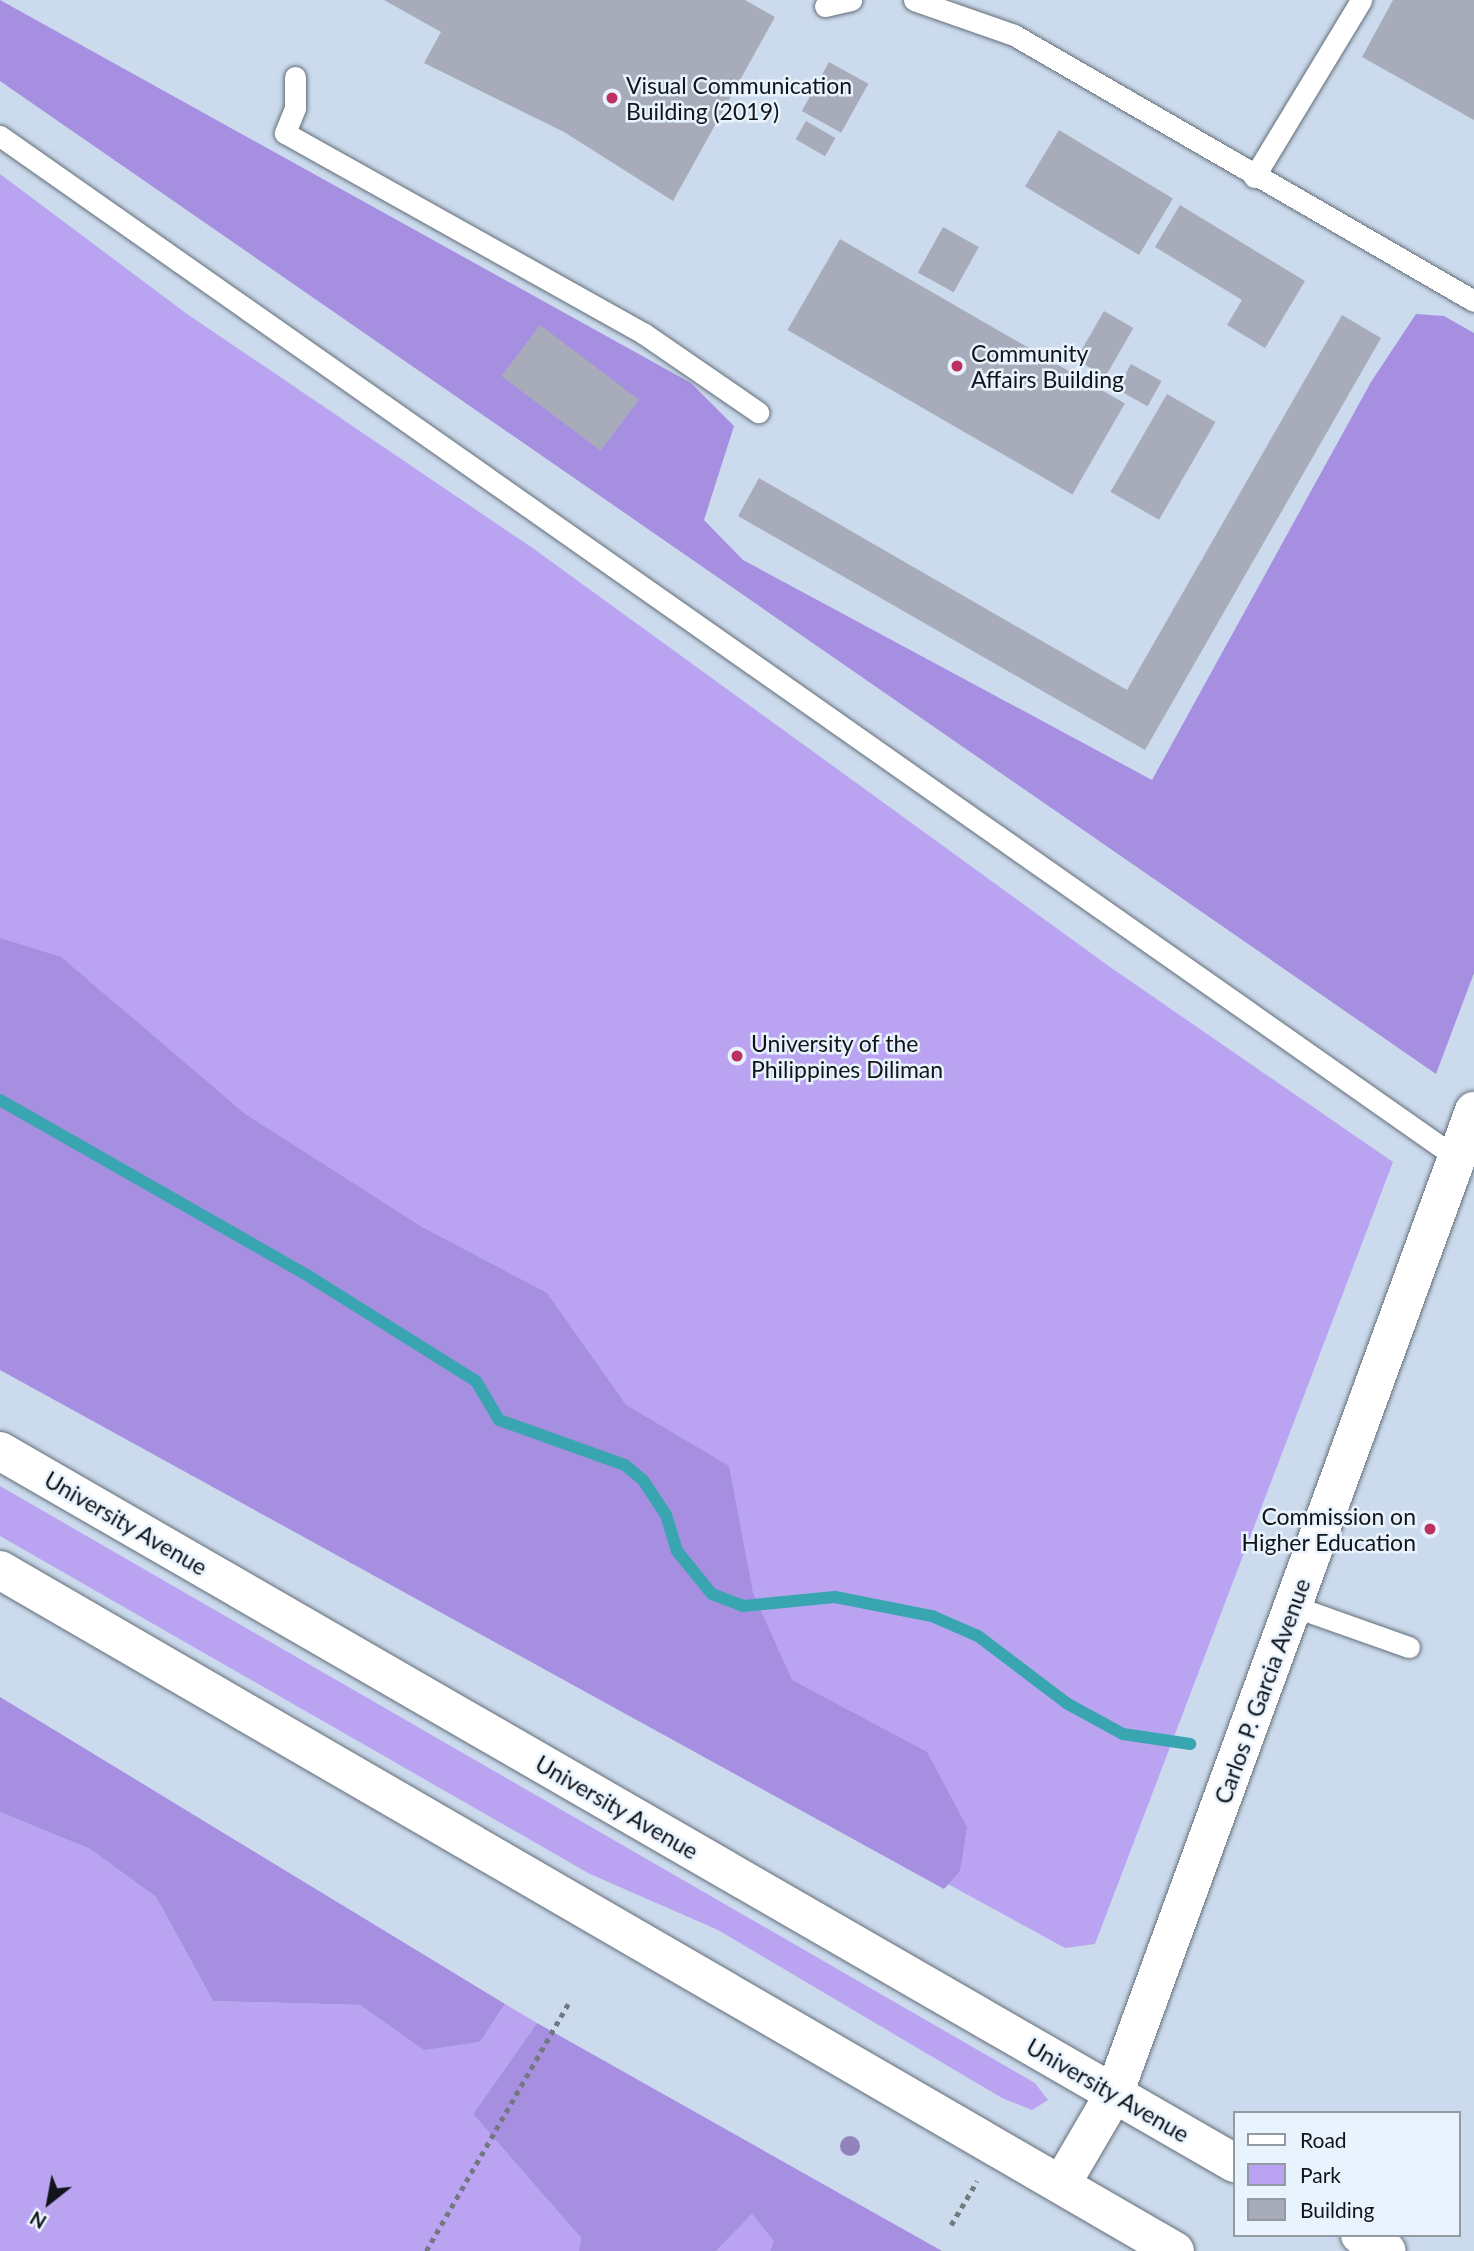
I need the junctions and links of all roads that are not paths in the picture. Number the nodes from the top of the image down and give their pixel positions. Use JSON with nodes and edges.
{"nodes":[{"id":1,"x":851,"y":0,"type":"edge"},
{"id":2,"x":914,"y":0,"type":"edge"},
{"id":3,"x":1361,"y":0,"type":"edge"},
{"id":4,"x":825,"y":6,"type":"dead end"},
{"id":5,"x":295,"y":77,"type":"dead end"},
{"id":6,"x":0,"y":136,"type":"edge"},
{"id":7,"x":1255,"y":177,"type":"junction"},
{"id":8,"x":1474,"y":302,"type":"edge"},
{"id":9,"x":758,"y":412,"type":"dead end"},
{"id":10,"x":1474,"y":1111,"type":"edge"},
{"id":11,"x":1457,"y":1158,"type":"junction"},
{"id":12,"x":0,"y":1451,"type":"edge"},
{"id":13,"x":0,"y":1570,"type":"edge"},
{"id":14,"x":1293,"y":1606,"type":"junction"},
{"id":15,"x":1409,"y":1647,"type":"dead end"},
{"id":16,"x":1114,"y":2094,"type":"junction"},
{"id":17,"x":1232,"y":2162,"type":"edge"},
{"id":18,"x":1062,"y":2183,"type":"junction"},
{"id":19,"x":1363,"y":2237,"type":"edge"},
{"id":20,"x":1175,"y":2251,"type":"edge"},
{"id":21,"x":1387,"y":2251,"type":"edge"}],
"edges":[{"from":1,"to":4,"type":"lane"},
{"from":2,"to":7,"type":"lane"},
{"from":3,"to":7,"type":"lane"},
{"from":5,"to":9,"type":"lane"},
{"from":6,"to":11,"type":"lane"},
{"from":7,"to":8,"type":"lane"},
{"from":10,"to":11,"type":"street","name":"Carlos P. Garcia Avenue"},
{"from":11,"to":14,"type":"street","name":"Carlos P. Garcia Avenue"},
{"from":12,"to":16,"type":"street","name":"University Avenue"},
{"from":13,"to":18,"type":"street"},
{"from":14,"to":15,"type":"lane"},
{"from":14,"to":16,"type":"street","name":"Carlos P. Garcia Avenue"},
{"from":16,"to":17,"type":"street","name":"University Avenue"},
{"from":16,"to":18,"type":"street","name":"Carlos P. Garcia Avenue"},
{"from":18,"to":20,"type":"street"},
{"from":19,"to":21,"type":"street"}]}
